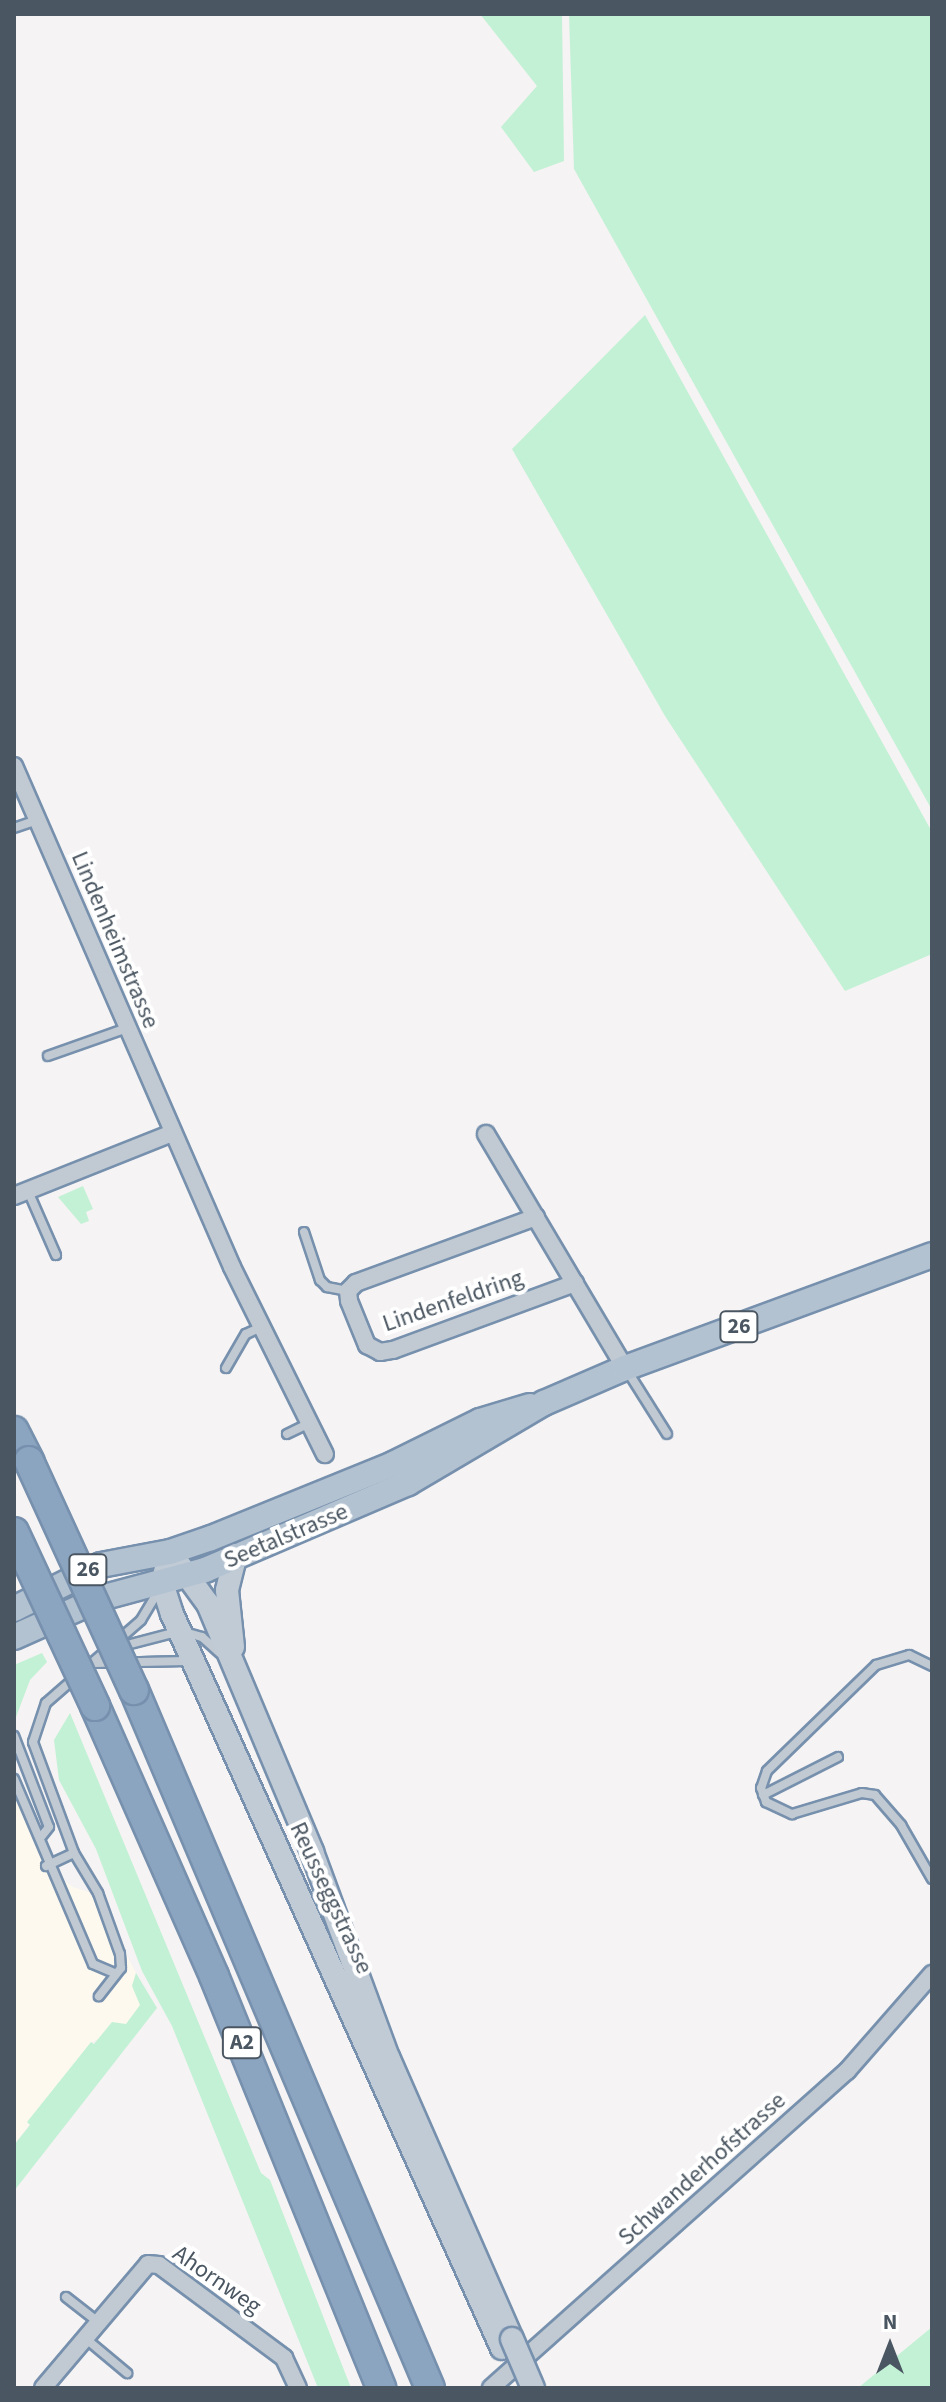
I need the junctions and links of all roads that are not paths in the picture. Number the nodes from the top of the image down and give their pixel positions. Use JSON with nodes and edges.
{"nodes":[{"id":1,"x":14,"y":766,"type":"edge"},
{"id":2,"x":37,"y":820,"type":"junction"},
{"id":3,"x":14,"y":828,"type":"edge"},
{"id":4,"x":127,"y":1028,"type":"junction"},
{"id":5,"x":48,"y":1056,"type":"dead end"},
{"id":6,"x":172,"y":1133,"type":"junction"},
{"id":7,"x":486,"y":1134,"type":"dead end"},
{"id":8,"x":21,"y":1193,"type":"edge"},
{"id":9,"x":536,"y":1217,"type":"junction"},
{"id":10,"x":304,"y":1232,"type":"dead end"},
{"id":11,"x":56,"y":1255,"type":"dead end"},
{"id":12,"x":932,"y":1255,"type":"edge"},
{"id":13,"x":575,"y":1283,"type":"junction"},
{"id":14,"x":348,"y":1291,"type":"junction"},
{"id":15,"x":261,"y":1327,"type":"junction"},
{"id":16,"x":226,"y":1368,"type":"dead end"},
{"id":17,"x":625,"y":1368,"type":"junction"},
{"id":18,"x":544,"y":1403,"type":"junction"},
{"id":19,"x":310,"y":1423,"type":"junction"},
{"id":20,"x":14,"y":1431,"type":"edge"},
{"id":21,"x":287,"y":1434,"type":"dead end"},
{"id":22,"x":667,"y":1434,"type":"dead end"},
{"id":23,"x":325,"y":1454,"type":"dead end"},
{"id":24,"x":14,"y":1532,"type":"edge"},
{"id":25,"x":170,"y":1552,"type":"junction"},
{"id":26,"x":236,"y":1555,"type":"junction"},
{"id":27,"x":190,"y":1575,"type":"junction"},
{"id":28,"x":162,"y":1584,"type":"junction"},
{"id":29,"x":14,"y":1609,"type":"edge"},
{"id":30,"x":181,"y":1631,"type":"junction"},
{"id":31,"x":14,"y":1637,"type":"edge"},
{"id":32,"x":110,"y":1650,"type":"junction"},
{"id":33,"x":93,"y":1663,"type":"junction"},
{"id":34,"x":196,"y":1664,"type":"junction"},
{"id":35,"x":932,"y":1666,"type":"edge"},
{"id":36,"x":235,"y":1668,"type":"junction"},
{"id":37,"x":14,"y":1736,"type":"edge"},
{"id":38,"x":838,"y":1757,"type":"dead end"},
{"id":39,"x":14,"y":1779,"type":"edge"},
{"id":40,"x":763,"y":1795,"type":"junction"},
{"id":41,"x":40,"y":1838,"type":"junction"},
{"id":42,"x":74,"y":1853,"type":"junction"},
{"id":43,"x":49,"y":1866,"type":"junction"},
{"id":44,"x":932,"y":1879,"type":"edge"},
{"id":45,"x":116,"y":1974,"type":"junction"},
{"id":46,"x":932,"y":1974,"type":"edge"},
{"id":47,"x":99,"y":1996,"type":"dead end"},
{"id":48,"x":66,"y":2297,"type":"dead end"},
{"id":49,"x":97,"y":2321,"type":"junction"},
{"id":50,"x":84,"y":2337,"type":"junction"},
{"id":51,"x":507,"y":2344,"type":"junction"},
{"id":52,"x":127,"y":2373,"type":"dead end"},
{"id":53,"x":43,"y":2388,"type":"edge"},
{"id":54,"x":298,"y":2388,"type":"edge"},
{"id":55,"x":381,"y":2388,"type":"edge"},
{"id":56,"x":430,"y":2388,"type":"edge"},
{"id":57,"x":491,"y":2388,"type":"edge"},
{"id":58,"x":519,"y":2388,"type":"edge"},
{"id":59,"x":533,"y":2388,"type":"edge"}],
"edges":[{"from":1,"to":2,"type":"street","name":"Lindenheimstrasse"},
{"from":2,"to":3,"type":"lane"},
{"from":2,"to":4,"type":"street","name":"Lindenheimstrasse"},
{"from":4,"to":5,"type":"lane"},
{"from":4,"to":6,"type":"street","name":"Lindenheimstrasse"},
{"from":6,"to":8,"type":"street"},
{"from":6,"to":15,"type":"street","name":"Lindenheimstrasse"},
{"from":7,"to":9,"type":"street"},
{"from":8,"to":11,"type":"lane"},
{"from":9,"to":13,"type":"street"},
{"from":9,"to":14,"type":"street","name":"Lindenfeldring"},
{"from":10,"to":14,"type":"lane"},
{"from":12,"to":17,"type":"main road","name":"Seetalstrasse","number":"26"},
{"from":13,"to":14,"type":"street","name":"Lindenfeldring"},
{"from":13,"to":17,"type":"street"},
{"from":15,"to":16,"type":"lane"},
{"from":15,"to":19,"type":"street","name":"Lindenheimstrasse"},
{"from":17,"to":18,"type":"main road","name":"Seetalstrasse","number":"26"},
{"from":17,"to":22,"type":"lane"},
{"from":18,"to":25,"type":"main road","name":"Seetalstrasse","number":"26"},
{"from":18,"to":26,"type":"main road","name":"Seetalstrasse","number":"26"},
{"from":19,"to":21,"type":"lane"},
{"from":19,"to":23,"type":"street","name":"Lindenheimstrasse"},
{"from":20,"to":56,"type":"highway","number":"A2","bridge":true},
{"from":24,"to":55,"type":"highway","number":"A2","bridge":true},
{"from":25,"to":27,"type":"main road","name":"Reusseggstrasse"},
{"from":25,"to":28,"type":"main road"},
{"from":25,"to":29,"type":"main road","name":"Seetalstrasse","number":"26"},
{"from":26,"to":27,"type":"main road","name":"Seetalstrasse","number":"26"},
{"from":26,"to":36,"type":"main road","name":"Reusseggstrasse"},
{"from":27,"to":28,"type":"main road","name":"Seetalstrasse","number":"26"},
{"from":27,"to":36,"type":"main road","name":"Reusseggstrasse"},
{"from":28,"to":30,"type":"main road","name":"Reusseggstrasse"},
{"from":28,"to":31,"type":"main road","name":"Seetalstrasse","number":"26"},
{"from":28,"to":32,"type":"lane"},
{"from":30,"to":32,"type":"lane"},
{"from":30,"to":34,"type":"main road","name":"Reusseggstrasse"},
{"from":30,"to":36,"type":"lane"},
{"from":32,"to":33,"type":"lane"},
{"from":33,"to":34,"type":"lane"},
{"from":33,"to":42,"type":"lane"},
{"from":34,"to":51,"type":"main road","name":"Reusseggstrasse"},
{"from":35,"to":40,"type":"lane"},
{"from":36,"to":51,"type":"main road","name":"Reusseggstrasse"},
{"from":37,"to":41,"type":"lane"},
{"from":38,"to":40,"type":"lane"},
{"from":39,"to":41,"type":"lane"},
{"from":40,"to":44,"type":"lane"},
{"from":41,"to":43,"type":"lane"},
{"from":42,"to":43,"type":"lane"},
{"from":42,"to":45,"type":"lane"},
{"from":43,"to":45,"type":"lane"},
{"from":45,"to":47,"type":"lane"},
{"from":46,"to":57,"type":"street","name":"Schwanderhofstrasse"},
{"from":48,"to":49,"type":"lane"},
{"from":49,"to":50,"type":"street","name":"Ahornweg"},
{"from":49,"to":54,"type":"street","name":"Ahornweg"},
{"from":50,"to":52,"type":"lane"},
{"from":50,"to":53,"type":"street","name":"Ahornweg"},
{"from":51,"to":58,"type":"main road","name":"Reusseggstrasse"},
{"from":51,"to":59,"type":"main road","name":"Reusseggstrasse","bridge":true}]}
